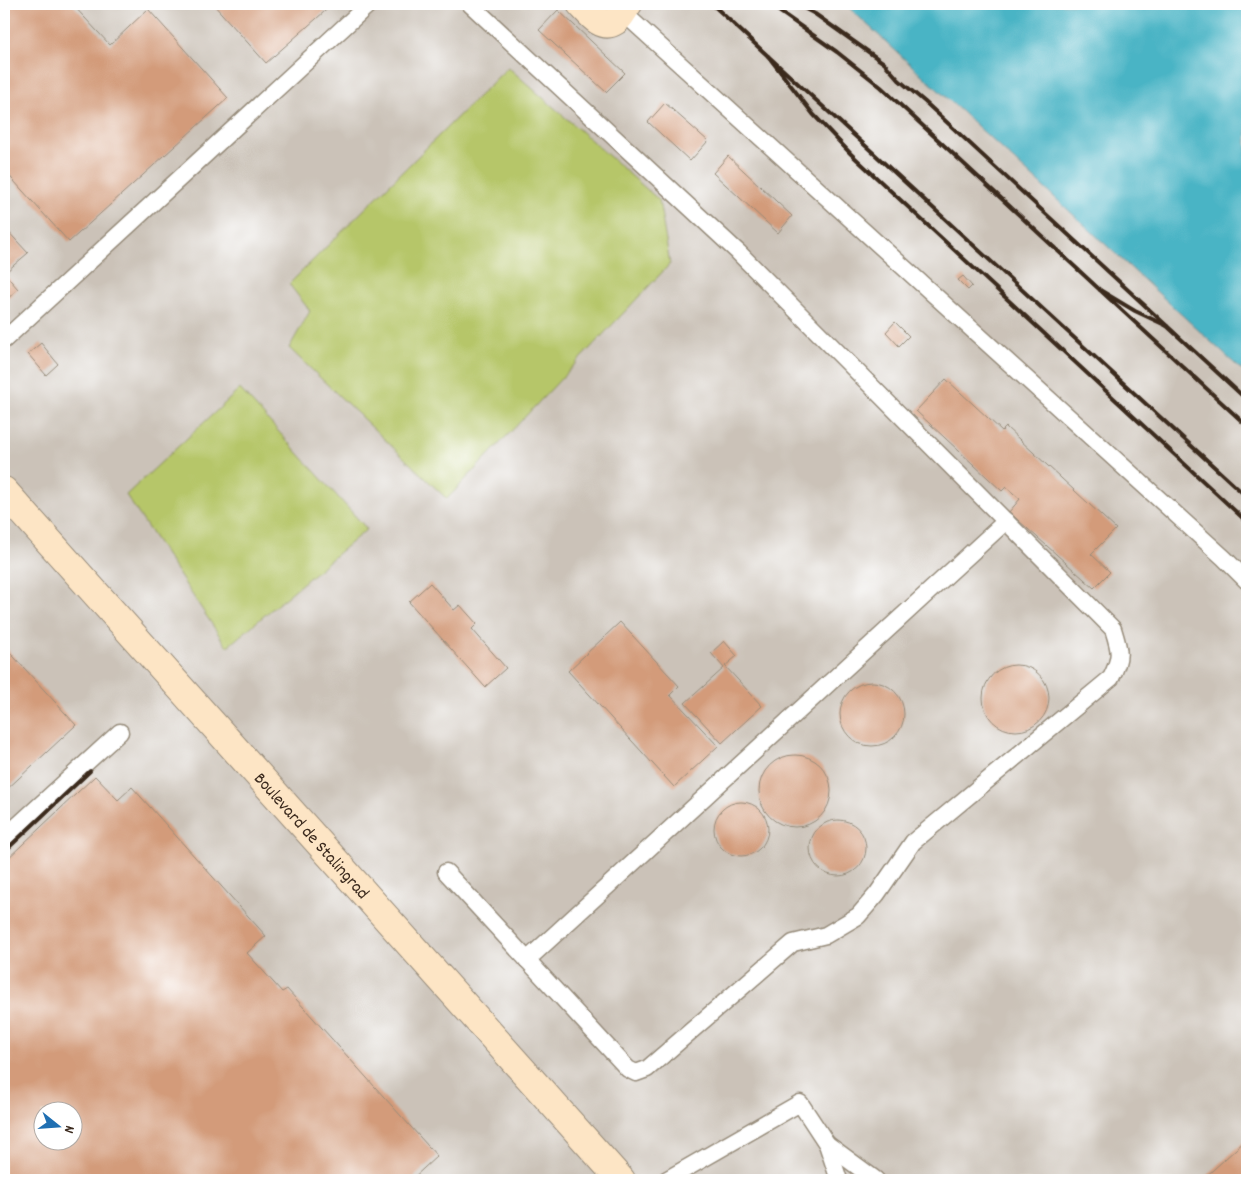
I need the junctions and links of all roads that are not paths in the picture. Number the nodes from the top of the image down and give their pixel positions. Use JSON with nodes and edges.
{"nodes":[{"id":1,"x":369,"y":4,"type":"edge"},
{"id":2,"x":470,"y":4,"type":"edge"},
{"id":3,"x":581,"y":4,"type":"edge"},
{"id":4,"x":625,"y":7,"type":"edge"},
{"id":5,"x":4,"y":340,"type":"edge"},
{"id":6,"x":4,"y":492,"type":"edge"},
{"id":7,"x":1006,"y":521,"type":"junction"},
{"id":8,"x":1247,"y":581,"type":"edge"},
{"id":9,"x":120,"y":732,"type":"dead end"},
{"id":10,"x":4,"y":838,"type":"edge"},
{"id":11,"x":446,"y":872,"type":"dead end"},
{"id":12,"x":527,"y":960,"type":"junction"},
{"id":13,"x":827,"y":1144,"type":"junction"},
{"id":14,"x":621,"y":1180,"type":"edge"},
{"id":15,"x":666,"y":1180,"type":"edge"},
{"id":16,"x":840,"y":1180,"type":"edge"},
{"id":17,"x":876,"y":1180,"type":"edge"}],
"edges":[{"from":1,"to":5,"type":"lane"},
{"from":2,"to":7,"type":"lane"},
{"from":3,"to":4,"type":"main road"},
{"from":4,"to":8,"type":"lane"},
{"from":6,"to":14,"type":"main road","name":"Boulevard de Stalingrad"},
{"from":7,"to":12,"type":"lane"},
{"from":7,"to":12,"type":"lane"},
{"from":9,"to":10,"type":"lane"},
{"from":11,"to":12,"type":"lane"},
{"from":13,"to":15,"type":"lane"},
{"from":13,"to":16,"type":"lane"},
{"from":13,"to":17,"type":"lane"}]}
